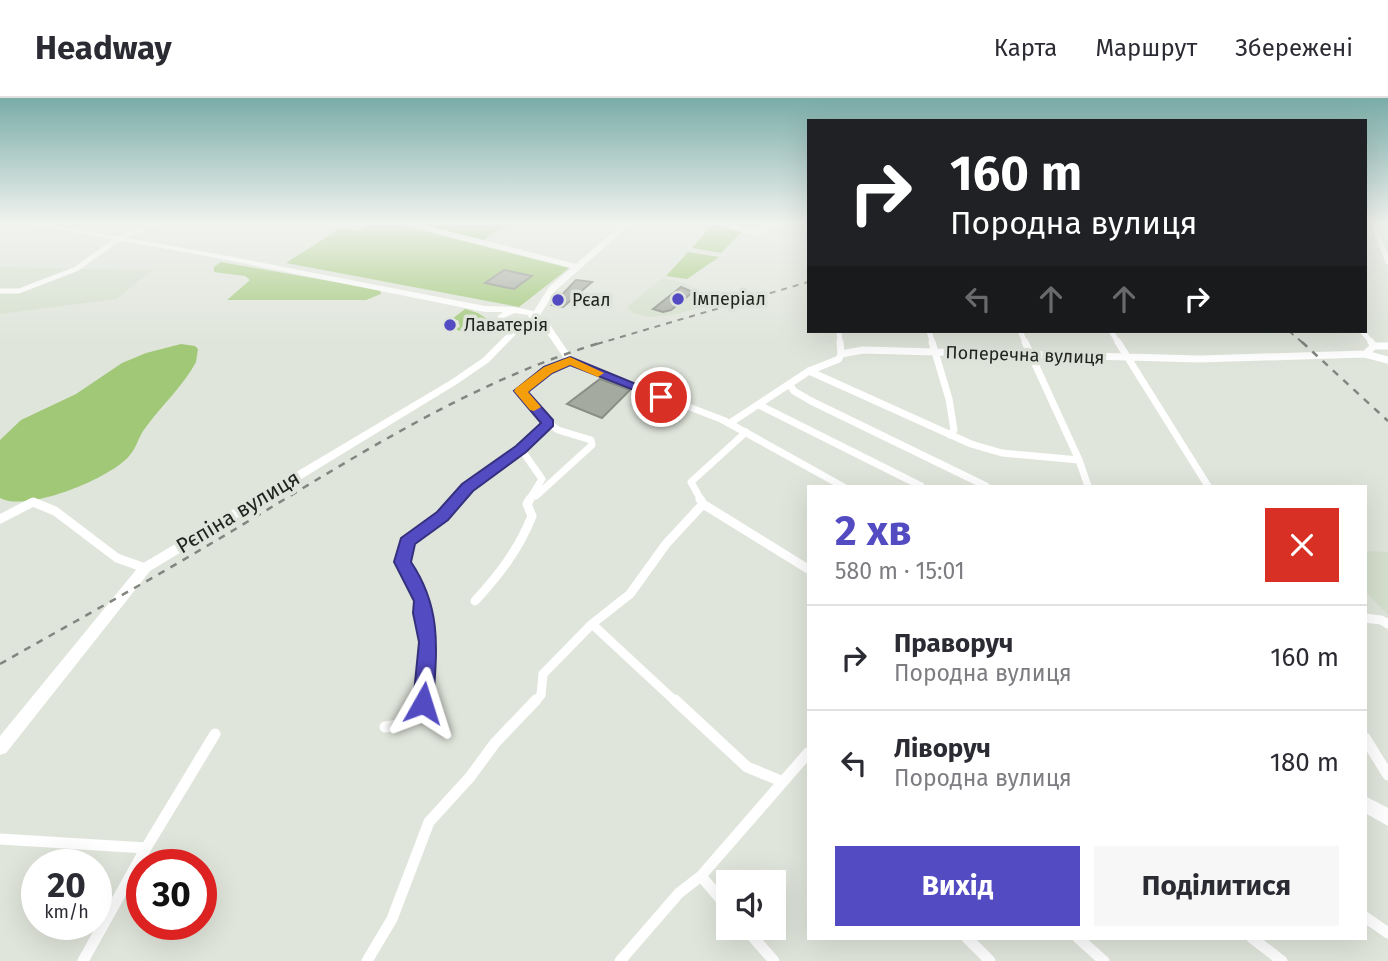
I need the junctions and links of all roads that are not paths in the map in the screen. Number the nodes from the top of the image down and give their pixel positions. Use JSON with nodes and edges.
{"nodes":[{"id":1,"x":85,"y":262,"type":"edge"},
{"id":2,"x":246,"y":262,"type":"edge"},
{"id":3,"x":559,"y":262,"type":"edge"},
{"id":4,"x":583,"y":262,"type":"edge"},
{"id":5,"x":578,"y":267,"type":"junction"},
{"id":6,"x":552,"y":289,"type":"junction"},
{"id":7,"x":0,"y":291,"type":"edge"},
{"id":8,"x":485,"y":310,"type":"junction"},
{"id":9,"x":517,"y":310,"type":"junction"},
{"id":10,"x":534,"y":317,"type":"junction"},
{"id":11,"x":502,"y":321,"type":"junction"},
{"id":12,"x":522,"y":325,"type":"junction"},
{"id":13,"x":839,"y":333,"type":"edge"},
{"id":14,"x":930,"y":333,"type":"edge"},
{"id":15,"x":1021,"y":333,"type":"edge"},
{"id":16,"x":1112,"y":333,"type":"edge"},
{"id":17,"x":1364,"y":333,"type":"edge"},
{"id":18,"x":555,"y":339,"type":"junction"},
{"id":19,"x":501,"y":345,"type":"junction"},
{"id":20,"x":1374,"y":346,"type":"junction"},
{"id":21,"x":1388,"y":346,"type":"edge"},
{"id":22,"x":934,"y":351,"type":"junction"},
{"id":23,"x":841,"y":354,"type":"junction"},
{"id":24,"x":1365,"y":354,"type":"junction"},
{"id":25,"x":1030,"y":355,"type":"junction"},
{"id":26,"x":1128,"y":358,"type":"junction"},
{"id":27,"x":1388,"y":360,"type":"edge"},
{"id":28,"x":570,"y":361,"type":"junction"},
{"id":29,"x":809,"y":371,"type":"junction"},
{"id":30,"x":789,"y":384,"type":"junction"},
{"id":31,"x":759,"y":405,"type":"junction"},
{"id":32,"x":548,"y":423,"type":"junction"},
{"id":33,"x":730,"y":423,"type":"junction"},
{"id":34,"x":746,"y":432,"type":"junction"},
{"id":35,"x":950,"y":435,"type":"junction"},
{"id":36,"x":521,"y":449,"type":"junction"},
{"id":37,"x":1079,"y":460,"type":"junction"},
{"id":38,"x":841,"y":485,"type":"edge"},
{"id":39,"x":918,"y":485,"type":"edge"},
{"id":40,"x":984,"y":485,"type":"edge"},
{"id":41,"x":1088,"y":485,"type":"edge"},
{"id":42,"x":1208,"y":485,"type":"edge"},
{"id":43,"x":527,"y":504,"type":"junction"},
{"id":44,"x":703,"y":504,"type":"junction"},
{"id":45,"x":0,"y":519,"type":"edge"},
{"id":46,"x":145,"y":568,"type":"junction"},
{"id":47,"x":807,"y":568,"type":"edge"},
{"id":48,"x":475,"y":601,"type":"dead end"},
{"id":49,"x":1367,"y":618,"type":"edge"},
{"id":50,"x":592,"y":624,"type":"junction"},
{"id":51,"x":1388,"y":624,"type":"edge"},
{"id":52,"x":384,"y":727,"type":"dead end"},
{"id":53,"x":215,"y":734,"type":"dead end"},
{"id":54,"x":1367,"y":741,"type":"edge"},
{"id":55,"x":0,"y":748,"type":"edge"},
{"id":56,"x":807,"y":754,"type":"edge"},
{"id":57,"x":1388,"y":775,"type":"edge"},
{"id":58,"x":781,"y":781,"type":"junction"},
{"id":59,"x":1367,"y":805,"type":"edge"},
{"id":60,"x":1388,"y":818,"type":"edge"},
{"id":61,"x":0,"y":839,"type":"edge"},
{"id":62,"x":146,"y":848,"type":"junction"},
{"id":63,"x":701,"y":876,"type":"junction"},
{"id":64,"x":716,"y":894,"type":"edge"},
{"id":65,"x":1367,"y":918,"type":"edge"},
{"id":66,"x":1388,"y":933,"type":"edge"},
{"id":67,"x":756,"y":940,"type":"edge"},
{"id":68,"x":969,"y":940,"type":"edge"},
{"id":69,"x":1080,"y":940,"type":"edge"},
{"id":70,"x":1255,"y":940,"type":"edge"},
{"id":71,"x":83,"y":961,"type":"edge"},
{"id":72,"x":367,"y":961,"type":"edge"},
{"id":73,"x":620,"y":961,"type":"edge"},
{"id":74,"x":774,"y":961,"type":"edge"},
{"id":75,"x":990,"y":961,"type":"edge"},
{"id":76,"x":1104,"y":961,"type":"edge"},
{"id":77,"x":1282,"y":961,"type":"edge"}],
"edges":[{"from":1,"to":7,"type":"street"},
{"from":2,"to":8,"type":"main road"},
{"from":3,"to":5,"type":"street"},
{"from":4,"to":5,"type":"main road"},
{"from":5,"to":6,"type":"main road"},
{"from":6,"to":9,"type":"main road"},
{"from":6,"to":10,"type":"main road"},
{"from":8,"to":9,"type":"main road"},
{"from":8,"to":11,"type":"main road"},
{"from":9,"to":10,"type":"main road"},
{"from":9,"to":11,"type":"main road"},
{"from":10,"to":12,"type":"main road","name":"Рєпіна вулиця"},
{"from":10,"to":18,"type":"main road"},
{"from":11,"to":12,"type":"main road"},
{"from":11,"to":19,"type":"main road"},
{"from":12,"to":18,"type":"main road"},
{"from":12,"to":19,"type":"main road","name":"Рєпіна вулиця"},
{"from":13,"to":23,"type":"street"},
{"from":14,"to":22,"type":"street"},
{"from":15,"to":25,"type":"street"},
{"from":16,"to":26,"type":"street"},
{"from":17,"to":20,"type":"street"},
{"from":18,"to":28,"type":"main road"},
{"from":19,"to":46,"type":"main road","name":"Рєпіна вулиця"},
{"from":20,"to":21,"type":"street"},
{"from":20,"to":24,"type":"street"},
{"from":22,"to":23,"type":"street","name":"Поперечна вулиця"},
{"from":22,"to":25,"type":"street","name":"Поперечна вулиця"},
{"from":22,"to":35,"type":"street"},
{"from":23,"to":29,"type":"street","name":"Поперечна вулиця"},
{"from":24,"to":26,"type":"street","name":"Поперечна вулиця"},
{"from":24,"to":27,"type":"street","name":"Поперечна вулиця"},
{"from":25,"to":26,"type":"street","name":"Поперечна вулиця"},
{"from":25,"to":37,"type":"street"},
{"from":26,"to":42,"type":"street"},
{"from":28,"to":32,"type":"street"},
{"from":28,"to":33,"type":"main road"},
{"from":29,"to":30,"type":"street","name":"Поперечна вулиця"},
{"from":29,"to":35,"type":"street"},
{"from":30,"to":31,"type":"street","name":"Поперечна вулиця"},
{"from":30,"to":40,"type":"street"},
{"from":31,"to":33,"type":"street","name":"Поперечна вулиця"},
{"from":31,"to":39,"type":"street"},
{"from":32,"to":36,"type":"street"},
{"from":32,"to":43,"type":"street"},
{"from":33,"to":34,"type":"main road"},
{"from":34,"to":38,"type":"main road"},
{"from":34,"to":44,"type":"street"},
{"from":35,"to":37,"type":"street"},
{"from":36,"to":43,"type":"street"},
{"from":36,"to":52,"type":"street"},
{"from":37,"to":41,"type":"street"},
{"from":43,"to":48,"type":"street"},
{"from":44,"to":47,"type":"street"},
{"from":44,"to":50,"type":"street"},
{"from":45,"to":46,"type":"street"},
{"from":46,"to":55,"type":"main road","name":"Рєпіна вулиця"},
{"from":49,"to":51,"type":"street"},
{"from":50,"to":58,"type":"street"},
{"from":50,"to":72,"type":"street"},
{"from":53,"to":62,"type":"street"},
{"from":54,"to":57,"type":"street"},
{"from":56,"to":58,"type":"street"},
{"from":58,"to":63,"type":"street"},
{"from":59,"to":60,"type":"main road"},
{"from":61,"to":62,"type":"street"},
{"from":62,"to":71,"type":"street"},
{"from":63,"to":64,"type":"street"},
{"from":63,"to":73,"type":"street"},
{"from":65,"to":66,"type":"street"},
{"from":67,"to":74,"type":"street"},
{"from":68,"to":75,"type":"street"},
{"from":69,"to":76,"type":"street"},
{"from":70,"to":77,"type":"street"}]}
